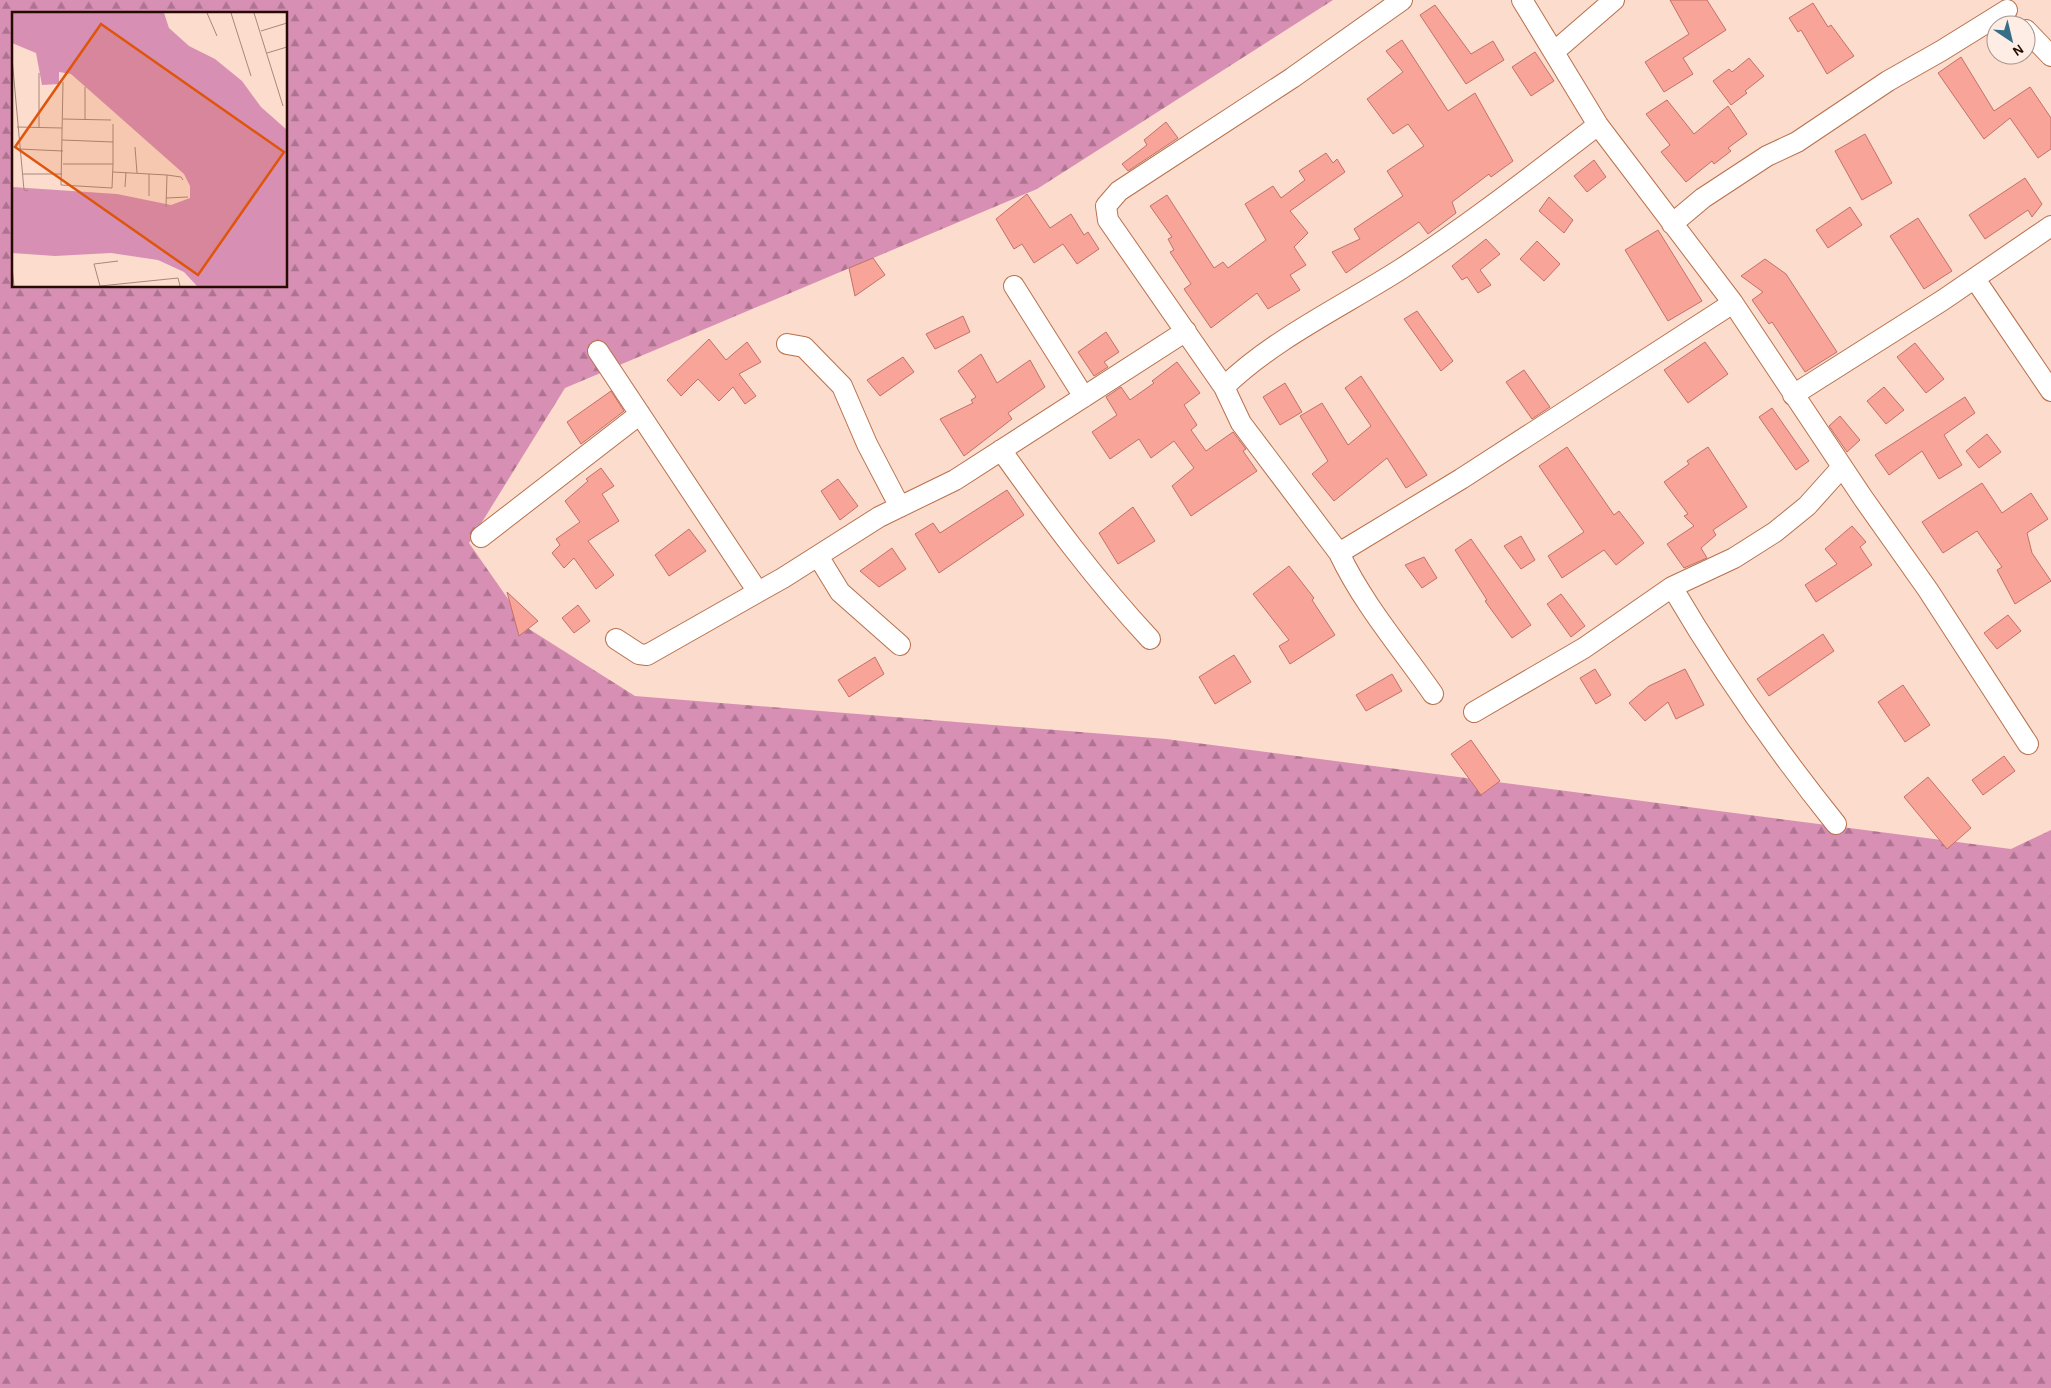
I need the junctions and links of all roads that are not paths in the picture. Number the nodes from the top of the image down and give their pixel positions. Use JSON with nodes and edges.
{"nodes":[{"id":1,"x":1402,"y":0,"type":"edge"},
{"id":2,"x":1522,"y":0,"type":"edge"},
{"id":3,"x":1614,"y":0,"type":"edge"},
{"id":4,"x":2002,"y":5,"type":"edge"},
{"id":5,"x":2012,"y":15,"type":"edge"},
{"id":6,"x":2036,"y":40,"type":"edge"},
{"id":7,"x":1554,"y":51,"type":"junction"},
{"id":8,"x":2051,"y":56,"type":"edge"},
{"id":9,"x":1598,"y":125,"type":"junction"},
{"id":10,"x":1672,"y":224,"type":"junction"},
{"id":11,"x":2051,"y":226,"type":"edge"},
{"id":12,"x":1975,"y":278,"type":"junction"},
{"id":13,"x":1014,"y":286,"type":"dead end"},
{"id":14,"x":1733,"y":303,"type":"junction"},
{"id":15,"x":1186,"y":331,"type":"junction"},
{"id":16,"x":787,"y":344,"type":"dead end"},
{"id":17,"x":598,"y":351,"type":"dead end"},
{"id":18,"x":1224,"y":387,"type":"junction"},
{"id":19,"x":2051,"y":391,"type":"edge"},
{"id":20,"x":1793,"y":395,"type":"junction"},
{"id":21,"x":1084,"y":397,"type":"junction"},
{"id":22,"x":640,"y":414,"type":"junction"},
{"id":23,"x":1001,"y":450,"type":"junction"},
{"id":24,"x":1842,"y":467,"type":"junction"},
{"id":25,"x":900,"y":507,"type":"junction"},
{"id":26,"x":481,"y":538,"type":"dead end"},
{"id":27,"x":1339,"y":553,"type":"junction"},
{"id":28,"x":818,"y":556,"type":"junction"},
{"id":29,"x":1672,"y":587,"type":"junction"},
{"id":30,"x":758,"y":592,"type":"junction"},
{"id":31,"x":616,"y":639,"type":"dead end"},
{"id":32,"x":1150,"y":639,"type":"dead end"},
{"id":33,"x":900,"y":645,"type":"dead end"},
{"id":34,"x":1433,"y":694,"type":"dead end"},
{"id":35,"x":1474,"y":712,"type":"dead end"},
{"id":36,"x":2028,"y":744,"type":"dead end"},
{"id":37,"x":1836,"y":824,"type":"dead end"}],
"edges":[{"from":1,"to":15,"type":"street"},
{"from":2,"to":7,"type":"street"},
{"from":3,"to":7,"type":"street"},
{"from":4,"to":5,"type":"street"},
{"from":4,"to":10,"type":"street"},
{"from":6,"to":8,"type":"street"},
{"from":7,"to":9,"type":"street"},
{"from":9,"to":10,"type":"street"},
{"from":9,"to":18,"type":"street"},
{"from":10,"to":14,"type":"street"},
{"from":11,"to":12,"type":"street"},
{"from":12,"to":19,"type":"street"},
{"from":12,"to":20,"type":"street"},
{"from":13,"to":21,"type":"street"},
{"from":14,"to":20,"type":"street"},
{"from":14,"to":27,"type":"street"},
{"from":15,"to":18,"type":"street"},
{"from":15,"to":21,"type":"street"},
{"from":16,"to":25,"type":"street"},
{"from":17,"to":22,"type":"street"},
{"from":18,"to":27,"type":"street"},
{"from":20,"to":24,"type":"street"},
{"from":21,"to":23,"type":"street"},
{"from":22,"to":26,"type":"street"},
{"from":22,"to":30,"type":"street"},
{"from":23,"to":25,"type":"street"},
{"from":23,"to":32,"type":"street"},
{"from":24,"to":29,"type":"street"},
{"from":24,"to":36,"type":"street"},
{"from":25,"to":28,"type":"street"},
{"from":27,"to":34,"type":"street"},
{"from":28,"to":30,"type":"street"},
{"from":28,"to":33,"type":"street"},
{"from":29,"to":35,"type":"street"},
{"from":29,"to":37,"type":"street"},
{"from":30,"to":31,"type":"street"}]}
